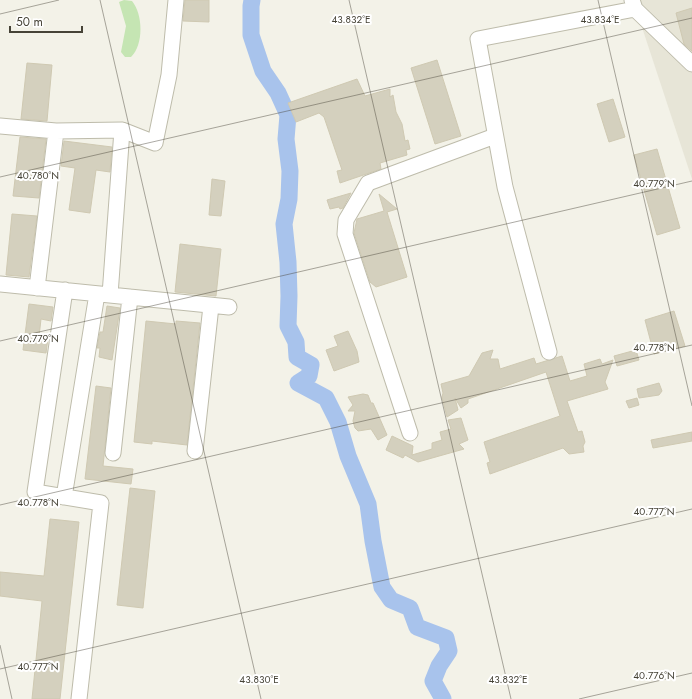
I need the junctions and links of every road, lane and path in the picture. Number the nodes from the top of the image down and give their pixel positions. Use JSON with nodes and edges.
{"nodes":[{"id":1,"x":176,"y":0,"type":"edge"},
{"id":2,"x":633,"y":4,"type":"edge"},
{"id":3,"x":692,"y":64,"type":"edge"},
{"id":4,"x":0,"y":126,"type":"edge"},
{"id":5,"x":122,"y":130,"type":"junction"},
{"id":6,"x":56,"y":131,"type":"junction"},
{"id":7,"x":495,"y":136,"type":"junction"},
{"id":8,"x":0,"y":284,"type":"edge"},
{"id":9,"x":37,"y":288,"type":"junction"},
{"id":10,"x":65,"y":290,"type":"junction"},
{"id":11,"x":103,"y":294,"type":"junction"},
{"id":12,"x":130,"y":297,"type":"junction"},
{"id":13,"x":211,"y":306,"type":"junction"},
{"id":14,"x":229,"y":308,"type":"dead end"},
{"id":15,"x":549,"y":352,"type":"dead end"},
{"id":16,"x":410,"y":433,"type":"dead end"},
{"id":17,"x":195,"y":451,"type":"dead end"},
{"id":18,"x":113,"y":453,"type":"dead end"},
{"id":19,"x":64,"y":497,"type":"junction"},
{"id":20,"x":79,"y":699,"type":"edge"}],
"edges":[{"from":1,"to":5,"type":"street"},
{"from":2,"to":3,"type":"street"},
{"from":2,"to":7,"type":"street"},
{"from":4,"to":6,"type":"street"},
{"from":5,"to":6,"type":"street"},
{"from":5,"to":11,"type":"street"},
{"from":6,"to":9,"type":"street"},
{"from":7,"to":15,"type":"street"},
{"from":7,"to":16,"type":"street"},
{"from":8,"to":9,"type":"street"},
{"from":9,"to":10,"type":"street"},
{"from":10,"to":11,"type":"street"},
{"from":10,"to":19,"type":"street"},
{"from":11,"to":12,"type":"street"},
{"from":11,"to":19,"type":"street"},
{"from":12,"to":13,"type":"street"},
{"from":12,"to":18,"type":"street"},
{"from":13,"to":14,"type":"street"},
{"from":13,"to":17,"type":"street"},
{"from":19,"to":20,"type":"street"}]}
